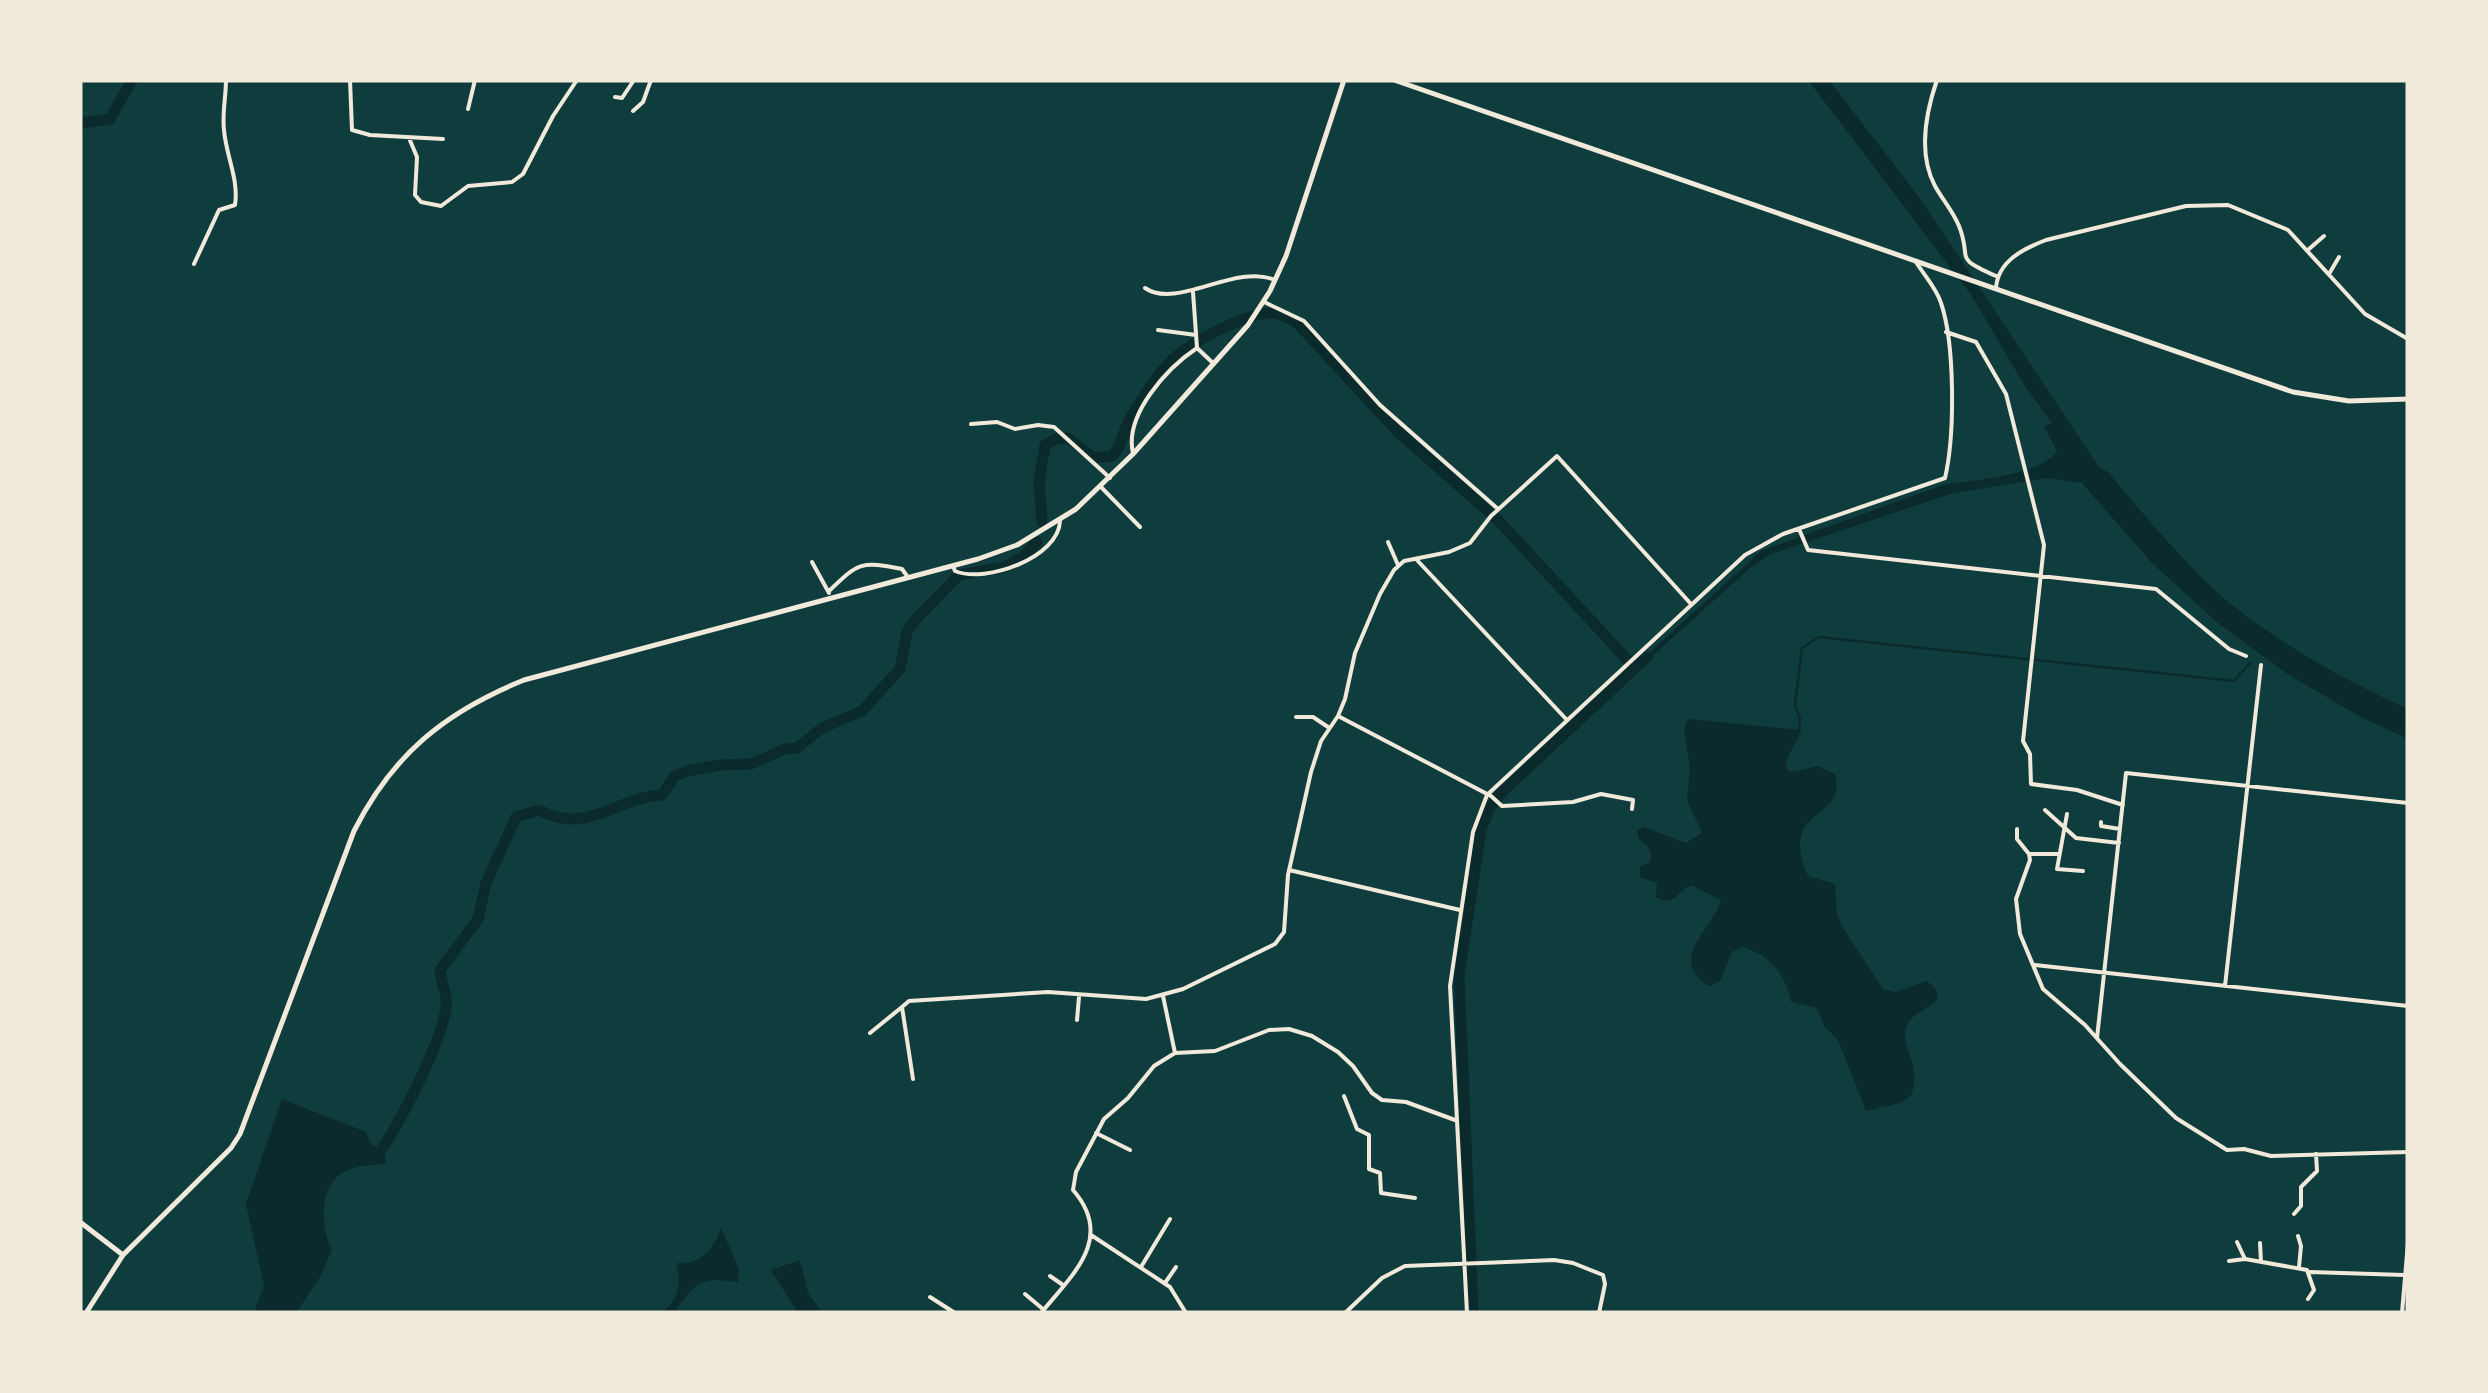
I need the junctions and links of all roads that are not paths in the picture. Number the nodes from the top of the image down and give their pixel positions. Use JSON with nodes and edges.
{"nodes":[{"id":1,"x":226,"y":80,"type":"edge"},
{"id":2,"x":350,"y":80,"type":"edge"},
{"id":3,"x":475,"y":80,"type":"edge"},
{"id":4,"x":578,"y":80,"type":"edge"},
{"id":5,"x":637,"y":80,"type":"edge"},
{"id":6,"x":1344,"y":80,"type":"edge"},
{"id":7,"x":1394,"y":80,"type":"edge"},
{"id":8,"x":1937,"y":80,"type":"edge"},
{"id":9,"x":650,"y":82,"type":"edge"},
{"id":10,"x":615,"y":97,"type":"dead end"},
{"id":11,"x":468,"y":109,"type":"dead end"},
{"id":12,"x":632,"y":110,"type":"dead end"},
{"id":13,"x":409,"y":138,"type":"junction"},
{"id":14,"x":443,"y":139,"type":"dead end"},
{"id":15,"x":2324,"y":236,"type":"dead end"},
{"id":16,"x":2308,"y":250,"type":"junction"},
{"id":17,"x":2339,"y":256,"type":"dead end"},
{"id":18,"x":1915,"y":261,"type":"junction"},
{"id":19,"x":194,"y":264,"type":"dead end"},
{"id":20,"x":2328,"y":275,"type":"junction"},
{"id":21,"x":1997,"y":277,"type":"junction"},
{"id":22,"x":1276,"y":280,"type":"junction"},
{"id":23,"x":1145,"y":288,"type":"dead end"},
{"id":24,"x":1993,"y":288,"type":"junction"},
{"id":25,"x":1193,"y":292,"type":"junction"},
{"id":26,"x":1264,"y":302,"type":"junction"},
{"id":27,"x":1158,"y":330,"type":"dead end"},
{"id":28,"x":1946,"y":332,"type":"junction"},
{"id":29,"x":2408,"y":339,"type":"edge"},
{"id":30,"x":1197,"y":342,"type":"junction"},
{"id":31,"x":1215,"y":366,"type":"junction"},
{"id":32,"x":2408,"y":399,"type":"edge"},
{"id":33,"x":971,"y":424,"type":"dead end"},
{"id":34,"x":1133,"y":454,"type":"junction"},
{"id":35,"x":1110,"y":478,"type":"junction"},
{"id":36,"x":1101,"y":487,"type":"junction"},
{"id":37,"x":1495,"y":512,"type":"junction"},
{"id":38,"x":1060,"y":521,"type":"junction"},
{"id":39,"x":1140,"y":527,"type":"dead end"},
{"id":40,"x":1799,"y":530,"type":"junction"},
{"id":41,"x":1388,"y":542,"type":"dead end"},
{"id":42,"x":1416,"y":558,"type":"junction"},
{"id":43,"x":812,"y":562,"type":"dead end"},
{"id":44,"x":1398,"y":564,"type":"junction"},
{"id":45,"x":953,"y":565,"type":"junction"},
{"id":46,"x":908,"y":576,"type":"junction"},
{"id":47,"x":2041,"y":576,"type":"junction"},
{"id":48,"x":829,"y":594,"type":"junction"},
{"id":49,"x":1692,"y":604,"type":"junction"},
{"id":50,"x":2246,"y":656,"type":"dead end"},
{"id":51,"x":2260,"y":665,"type":"dead end"},
{"id":52,"x":1338,"y":716,"type":"junction"},
{"id":53,"x":1296,"y":717,"type":"dead end"},
{"id":54,"x":1568,"y":721,"type":"junction"},
{"id":55,"x":1328,"y":727,"type":"junction"},
{"id":56,"x":2247,"y":785,"type":"junction"},
{"id":57,"x":1489,"y":795,"type":"junction"},
{"id":58,"x":2408,"y":803,"type":"edge"},
{"id":59,"x":2123,"y":805,"type":"junction"},
{"id":60,"x":1632,"y":809,"type":"dead end"},
{"id":61,"x":2045,"y":810,"type":"dead end"},
{"id":62,"x":2067,"y":814,"type":"dead end"},
{"id":63,"x":2101,"y":822,"type":"dead end"},
{"id":64,"x":2063,"y":827,"type":"junction"},
{"id":65,"x":2018,"y":829,"type":"dead end"},
{"id":66,"x":2120,"y":829,"type":"junction"},
{"id":67,"x":2118,"y":843,"type":"junction"},
{"id":68,"x":2029,"y":854,"type":"junction"},
{"id":69,"x":2059,"y":854,"type":"junction"},
{"id":70,"x":1289,"y":870,"type":"junction"},
{"id":71,"x":2083,"y":872,"type":"dead end"},
{"id":72,"x":1460,"y":910,"type":"junction"},
{"id":73,"x":2034,"y":965,"type":"junction"},
{"id":74,"x":2104,"y":973,"type":"junction"},
{"id":75,"x":2225,"y":986,"type":"junction"},
{"id":76,"x":1163,"y":996,"type":"junction"},
{"id":77,"x":1079,"y":997,"type":"junction"},
{"id":78,"x":2408,"y":1006,"type":"edge"},
{"id":79,"x":902,"y":1007,"type":"junction"},
{"id":80,"x":1077,"y":1020,"type":"dead end"},
{"id":81,"x":870,"y":1034,"type":"dead end"},
{"id":82,"x":2097,"y":1038,"type":"junction"},
{"id":83,"x":1175,"y":1053,"type":"junction"},
{"id":84,"x":913,"y":1079,"type":"dead end"},
{"id":85,"x":1344,"y":1096,"type":"dead end"},
{"id":86,"x":1455,"y":1120,"type":"junction"},
{"id":87,"x":1096,"y":1133,"type":"junction"},
{"id":88,"x":1130,"y":1150,"type":"dead end"},
{"id":89,"x":2408,"y":1152,"type":"edge"},
{"id":90,"x":2316,"y":1154,"type":"junction"},
{"id":91,"x":1414,"y":1198,"type":"dead end"},
{"id":92,"x":2294,"y":1214,"type":"dead end"},
{"id":93,"x":1170,"y":1219,"type":"dead end"},
{"id":94,"x":80,"y":1222,"type":"edge"},
{"id":95,"x":1091,"y":1235,"type":"junction"},
{"id":96,"x":2298,"y":1236,"type":"dead end"},
{"id":97,"x":2237,"y":1242,"type":"dead end"},
{"id":98,"x":2408,"y":1242,"type":"edge"},
{"id":99,"x":2260,"y":1243,"type":"dead end"},
{"id":100,"x":123,"y":1256,"type":"junction"},
{"id":101,"x":2245,"y":1260,"type":"junction"},
{"id":102,"x":2229,"y":1261,"type":"dead end"},
{"id":103,"x":2261,"y":1262,"type":"junction"},
{"id":104,"x":1466,"y":1264,"type":"junction"},
{"id":105,"x":2299,"y":1267,"type":"junction"},
{"id":106,"x":1141,"y":1268,"type":"junction"},
{"id":107,"x":1176,"y":1268,"type":"dead end"},
{"id":108,"x":2310,"y":1272,"type":"junction"},
{"id":109,"x":2404,"y":1275,"type":"junction"},
{"id":110,"x":1050,"y":1276,"type":"dead end"},
{"id":111,"x":1166,"y":1284,"type":"junction"},
{"id":112,"x":1064,"y":1285,"type":"junction"},
{"id":113,"x":1026,"y":1294,"type":"dead end"},
{"id":114,"x":930,"y":1297,"type":"dead end"},
{"id":115,"x":2308,"y":1299,"type":"dead end"},
{"id":116,"x":1043,"y":1311,"type":"edge"},
{"id":117,"x":86,"y":1313,"type":"edge"},
{"id":118,"x":955,"y":1313,"type":"edge"},
{"id":119,"x":1186,"y":1313,"type":"edge"},
{"id":120,"x":1345,"y":1313,"type":"edge"},
{"id":121,"x":1467,"y":1313,"type":"edge"},
{"id":122,"x":1598,"y":1313,"type":"edge"},
{"id":123,"x":2402,"y":1313,"type":"edge"}],
"edges":[{"from":1,"to":19,"type":"street"},
{"from":2,"to":13,"type":"street"},
{"from":3,"to":11,"type":"street"},
{"from":4,"to":13,"type":"street"},
{"from":5,"to":9,"type":"street"},
{"from":5,"to":10,"type":"street"},
{"from":6,"to":22,"type":"main road"},
{"from":7,"to":18,"type":"main road"},
{"from":8,"to":21,"type":"street"},
{"from":9,"to":12,"type":"street"},
{"from":13,"to":14,"type":"street"},
{"from":15,"to":16,"type":"street"},
{"from":16,"to":20,"type":"street"},
{"from":16,"to":21,"type":"street"},
{"from":17,"to":20,"type":"street"},
{"from":18,"to":24,"type":"main road"},
{"from":18,"to":28,"type":"street"},
{"from":20,"to":29,"type":"street"},
{"from":21,"to":24,"type":"street"},
{"from":22,"to":25,"type":"street"},
{"from":22,"to":26,"type":"main road"},
{"from":23,"to":25,"type":"street"},
{"from":24,"to":32,"type":"main road"},
{"from":25,"to":30,"type":"street"},
{"from":26,"to":31,"type":"main road"},
{"from":26,"to":37,"type":"street"},
{"from":27,"to":30,"type":"street"},
{"from":28,"to":40,"type":"street"},
{"from":28,"to":47,"type":"street"},
{"from":30,"to":31,"type":"street"},
{"from":30,"to":34,"type":"street"},
{"from":31,"to":34,"type":"main road"},
{"from":33,"to":35,"type":"street"},
{"from":34,"to":35,"type":"main road"},
{"from":35,"to":36,"type":"main road"},
{"from":36,"to":38,"type":"main road"},
{"from":36,"to":39,"type":"street"},
{"from":37,"to":42,"type":"street"},
{"from":37,"to":49,"type":"street"},
{"from":38,"to":45,"type":"main road"},
{"from":38,"to":45,"type":"street"},
{"from":40,"to":47,"type":"street"},
{"from":40,"to":49,"type":"street"},
{"from":41,"to":44,"type":"street"},
{"from":42,"to":44,"type":"street"},
{"from":42,"to":54,"type":"street"},
{"from":43,"to":48,"type":"street"},
{"from":44,"to":52,"type":"street"},
{"from":45,"to":46,"type":"main road"},
{"from":46,"to":48,"type":"main road"},
{"from":46,"to":48,"type":"street"},
{"from":47,"to":50,"type":"street"},
{"from":47,"to":59,"type":"street"},
{"from":48,"to":100,"type":"main road"},
{"from":49,"to":54,"type":"street"},
{"from":51,"to":56,"type":"street"},
{"from":52,"to":55,"type":"street"},
{"from":52,"to":57,"type":"street"},
{"from":53,"to":55,"type":"street"},
{"from":54,"to":57,"type":"street"},
{"from":55,"to":70,"type":"street"},
{"from":56,"to":58,"type":"street"},
{"from":56,"to":59,"type":"street"},
{"from":56,"to":75,"type":"street"},
{"from":57,"to":60,"type":"street"},
{"from":57,"to":72,"type":"street"},
{"from":59,"to":66,"type":"street"},
{"from":61,"to":64,"type":"street"},
{"from":62,"to":64,"type":"street"},
{"from":63,"to":66,"type":"street"},
{"from":64,"to":67,"type":"street"},
{"from":64,"to":69,"type":"street"},
{"from":65,"to":68,"type":"street"},
{"from":66,"to":67,"type":"street"},
{"from":67,"to":74,"type":"street"},
{"from":68,"to":69,"type":"street"},
{"from":68,"to":73,"type":"street"},
{"from":69,"to":71,"type":"street"},
{"from":70,"to":72,"type":"street"},
{"from":70,"to":76,"type":"street"},
{"from":72,"to":86,"type":"street"},
{"from":73,"to":74,"type":"street"},
{"from":73,"to":82,"type":"street"},
{"from":74,"to":75,"type":"street"},
{"from":74,"to":82,"type":"street"},
{"from":75,"to":78,"type":"street"},
{"from":76,"to":77,"type":"street"},
{"from":76,"to":83,"type":"street"},
{"from":77,"to":79,"type":"street"},
{"from":77,"to":80,"type":"street"},
{"from":79,"to":81,"type":"street"},
{"from":79,"to":84,"type":"street"},
{"from":82,"to":90,"type":"street"},
{"from":83,"to":86,"type":"street"},
{"from":83,"to":87,"type":"street"},
{"from":85,"to":91,"type":"street"},
{"from":86,"to":104,"type":"street"},
{"from":87,"to":88,"type":"street"},
{"from":87,"to":95,"type":"street"},
{"from":89,"to":90,"type":"street"},
{"from":90,"to":92,"type":"street"},
{"from":93,"to":106,"type":"street"},
{"from":94,"to":100,"type":"main road"},
{"from":95,"to":106,"type":"street"},
{"from":95,"to":112,"type":"street"},
{"from":96,"to":105,"type":"street"},
{"from":97,"to":101,"type":"street"},
{"from":98,"to":109,"type":"street"},
{"from":99,"to":103,"type":"street"},
{"from":100,"to":117,"type":"main road"},
{"from":101,"to":102,"type":"street"},
{"from":101,"to":103,"type":"street"},
{"from":103,"to":105,"type":"street"},
{"from":104,"to":120,"type":"street"},
{"from":104,"to":121,"type":"street"},
{"from":104,"to":122,"type":"street"},
{"from":105,"to":108,"type":"street"},
{"from":106,"to":111,"type":"street"},
{"from":107,"to":111,"type":"street"},
{"from":108,"to":109,"type":"street"},
{"from":108,"to":115,"type":"street"},
{"from":109,"to":123,"type":"street"},
{"from":110,"to":112,"type":"street"},
{"from":111,"to":119,"type":"street"},
{"from":112,"to":116,"type":"street"},
{"from":113,"to":116,"type":"street"},
{"from":114,"to":118,"type":"street"}]}
